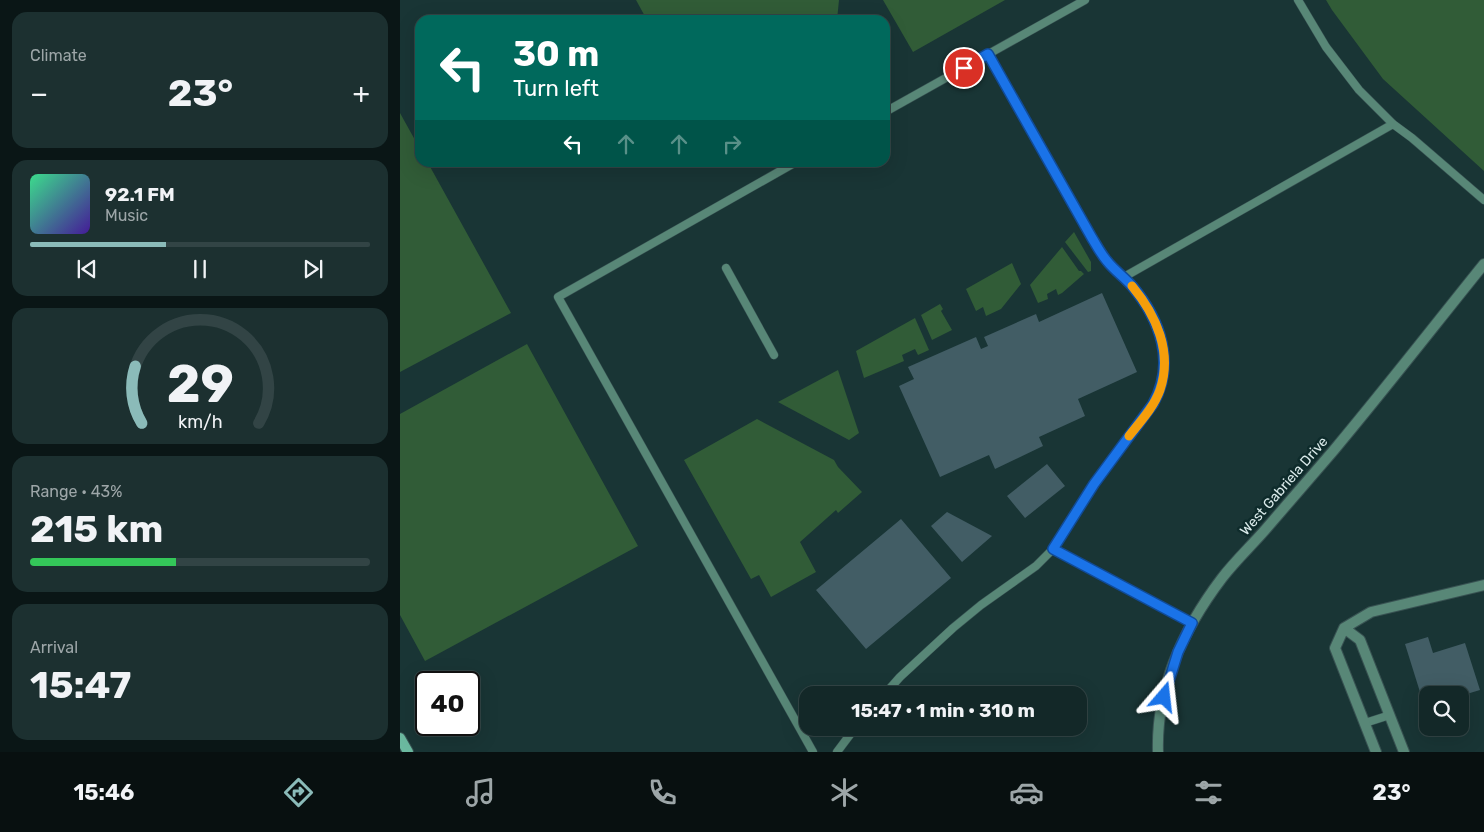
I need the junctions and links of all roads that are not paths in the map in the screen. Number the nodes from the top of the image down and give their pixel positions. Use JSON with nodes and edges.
{"nodes":[{"id":1,"x":1085,"y":0,"type":"edge"},
{"id":2,"x":1298,"y":0,"type":"edge"},
{"id":3,"x":988,"y":54,"type":"junction"},
{"id":4,"x":890,"y":109,"type":"edge"},
{"id":5,"x":1393,"y":124,"type":"junction"},
{"id":6,"x":787,"y":167,"type":"edge"},
{"id":7,"x":1484,"y":200,"type":"edge"},
{"id":8,"x":1484,"y":264,"type":"edge"},
{"id":9,"x":726,"y":268,"type":"dead end"},
{"id":10,"x":1124,"y":277,"type":"junction"},
{"id":11,"x":774,"y":355,"type":"dead end"},
{"id":12,"x":1053,"y":549,"type":"junction"},
{"id":13,"x":1484,"y":585,"type":"edge"},
{"id":14,"x":1192,"y":623,"type":"junction"},
{"id":15,"x":1344,"y":628,"type":"junction"},
{"id":16,"x":892,"y":686,"type":"edge"},
{"id":17,"x":1390,"y":715,"type":"junction"},
{"id":18,"x":1365,"y":723,"type":"junction"},
{"id":19,"x":849,"y":736,"type":"edge"},
{"id":20,"x":400,"y":738,"type":"edge"},
{"id":21,"x":408,"y":752,"type":"edge"},
{"id":22,"x":813,"y":752,"type":"edge"},
{"id":23,"x":837,"y":752,"type":"edge"},
{"id":24,"x":1158,"y":752,"type":"edge"},
{"id":25,"x":1376,"y":752,"type":"edge"},
{"id":26,"x":1404,"y":752,"type":"edge"}],
"edges":[{"from":1,"to":3,"type":"lane"},
{"from":2,"to":5,"type":"lane"},
{"from":3,"to":4,"type":"lane"},
{"from":3,"to":10,"type":"lane"},
{"from":5,"to":7,"type":"lane"},
{"from":5,"to":10,"type":"lane"},
{"from":6,"to":22,"type":"lane"},
{"from":8,"to":14,"type":"street","name":"West Gabriela Drive"},
{"from":9,"to":11,"type":"lane"},
{"from":10,"to":12,"type":"lane"},
{"from":12,"to":14,"type":"lane"},
{"from":12,"to":16,"type":"lane"},
{"from":13,"to":15,"type":"street"},
{"from":14,"to":24,"type":"street","name":"West Gabriela Drive"},
{"from":15,"to":17,"type":"street"},
{"from":15,"to":18,"type":"street"},
{"from":17,"to":18,"type":"lane"},
{"from":17,"to":26,"type":"street"},
{"from":18,"to":25,"type":"street"},
{"from":19,"to":23,"type":"lane"},
{"from":20,"to":21,"type":"main road"}]}
